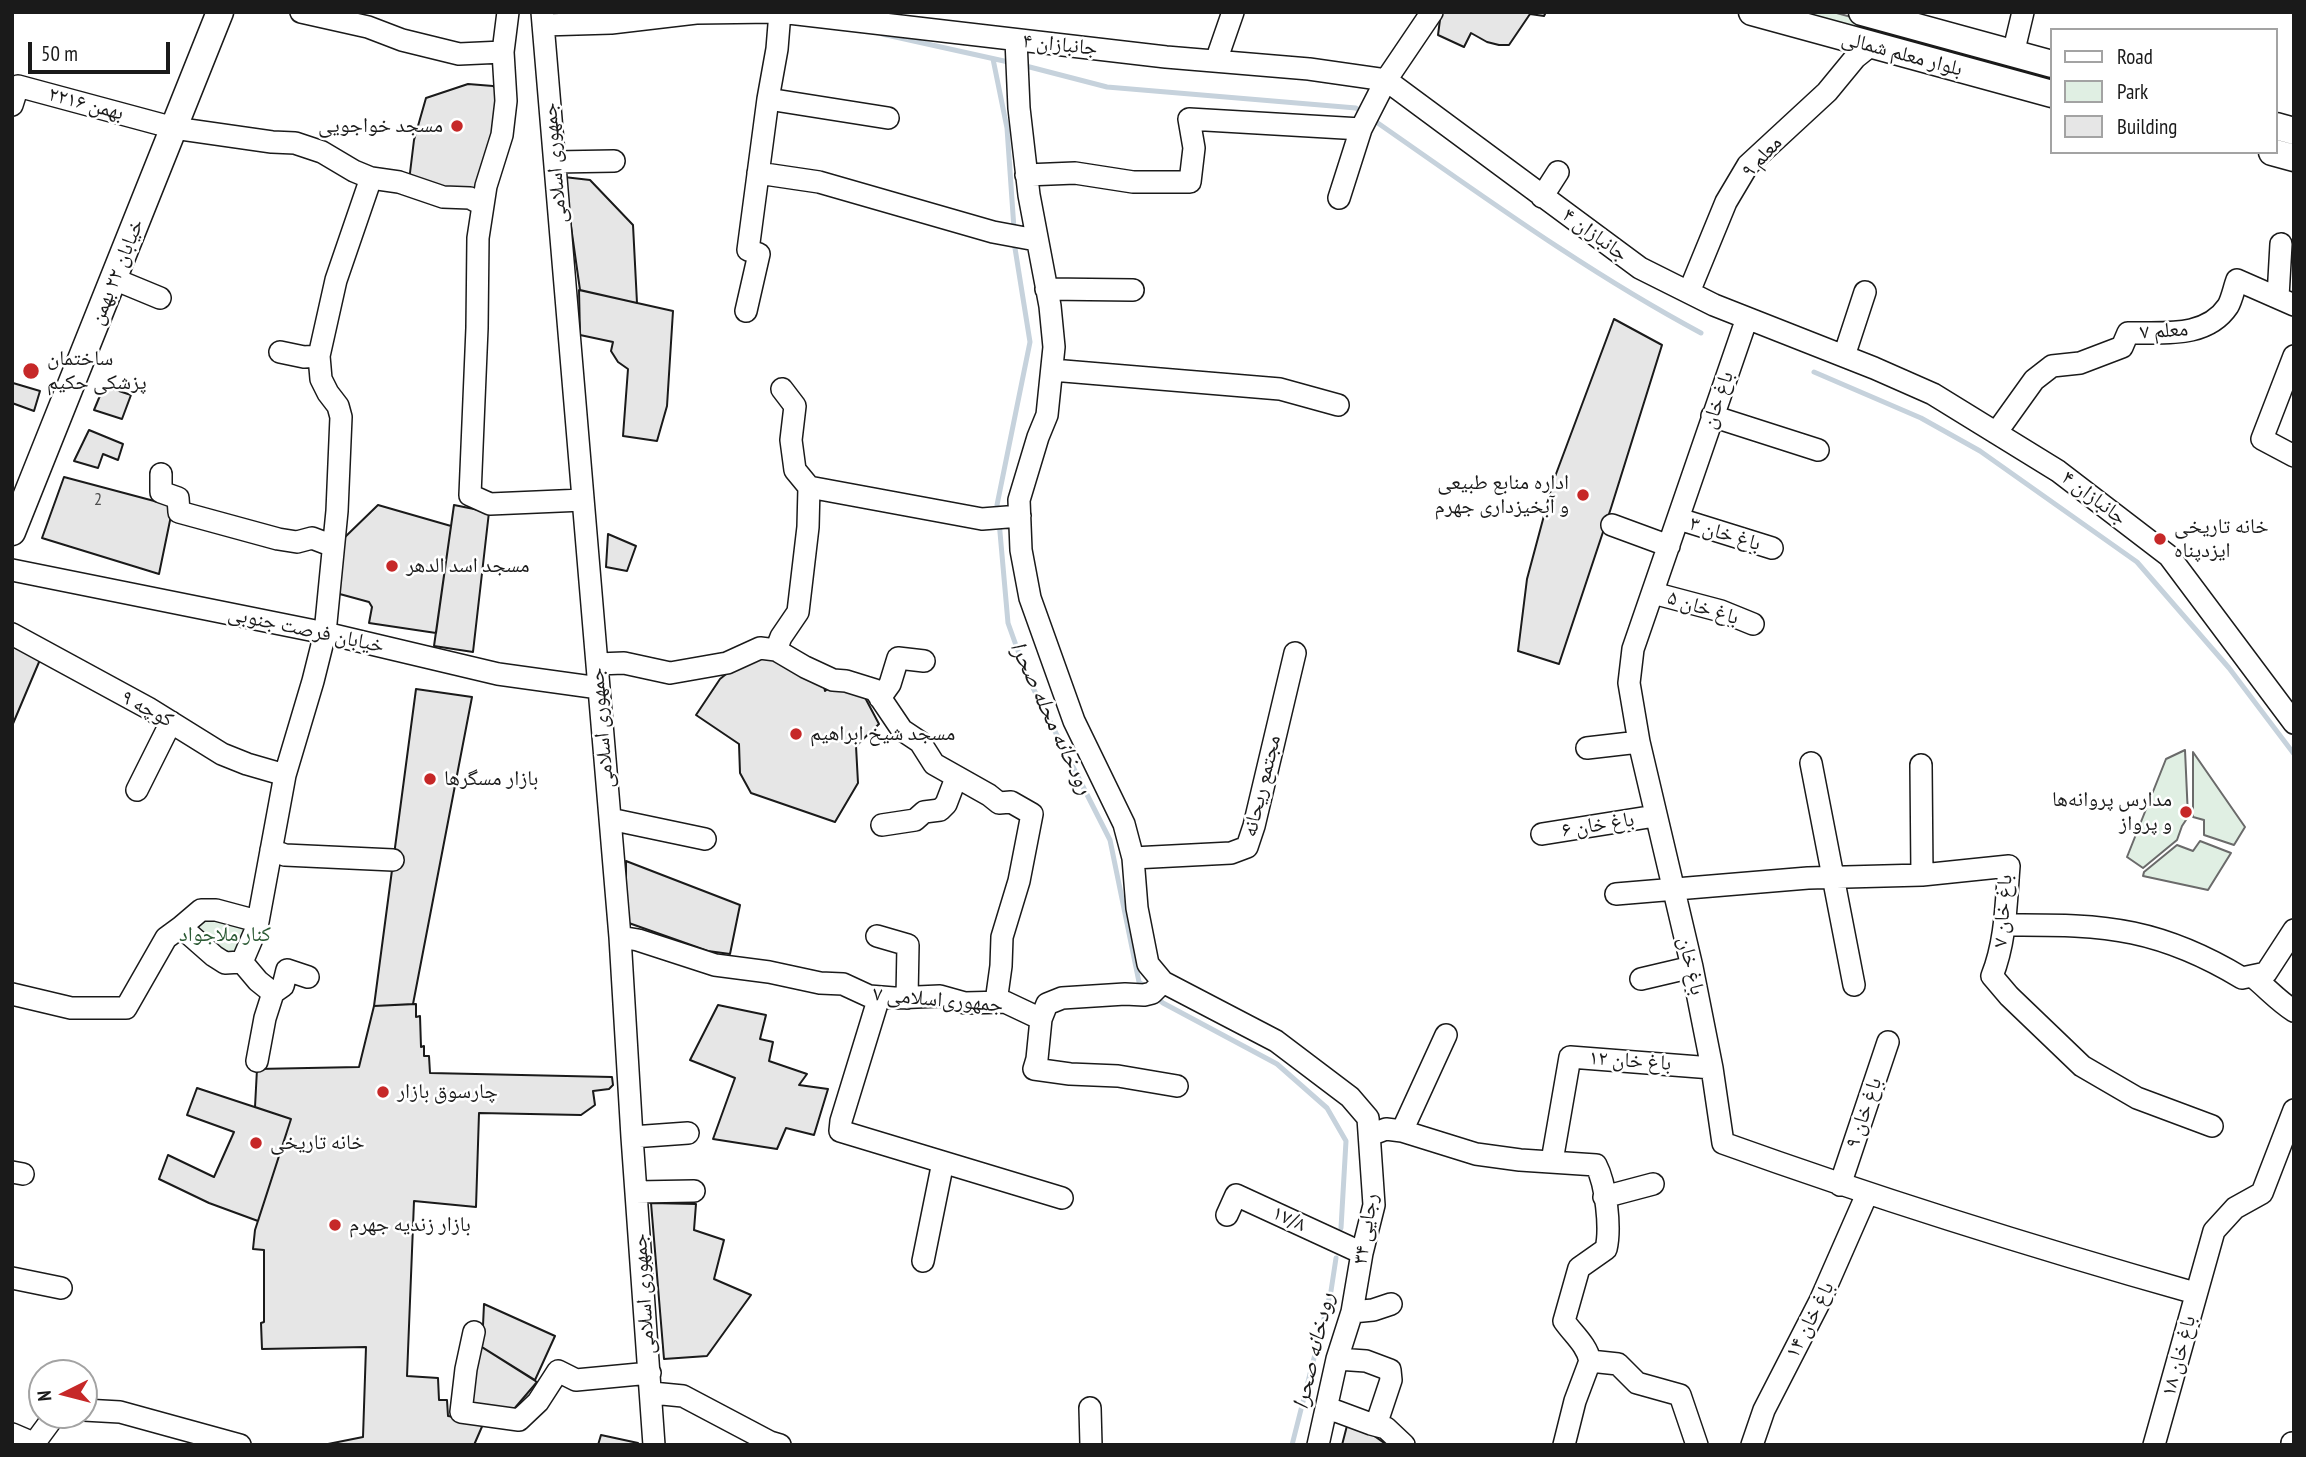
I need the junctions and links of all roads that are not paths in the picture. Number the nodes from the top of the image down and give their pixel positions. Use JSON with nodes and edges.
{"nodes":[{"id":1,"x":220,"y":12,"type":"edge"},
{"id":2,"x":301,"y":12,"type":"edge"},
{"id":3,"x":508,"y":12,"type":"edge"},
{"id":4,"x":779,"y":12,"type":"edge"},
{"id":5,"x":1234,"y":12,"type":"edge"},
{"id":6,"x":1432,"y":12,"type":"edge"},
{"id":7,"x":1752,"y":12,"type":"edge"},
{"id":8,"x":2023,"y":12,"type":"edge"},
{"id":9,"x":1874,"y":14,"type":"edge"},
{"id":10,"x":543,"y":19,"type":"edge"},
{"id":11,"x":1913,"y":19,"type":"edge"},
{"id":12,"x":1016,"y":40,"type":"junction"},
{"id":13,"x":1870,"y":46,"type":"junction"},
{"id":14,"x":503,"y":52,"type":"junction"},
{"id":15,"x":2013,"y":54,"type":"junction"},
{"id":16,"x":1216,"y":61,"type":"junction"},
{"id":17,"x":2050,"y":63,"type":"edge"},
{"id":18,"x":1386,"y":80,"type":"junction"},
{"id":19,"x":14,"y":92,"type":"edge"},
{"id":20,"x":2050,"y":93,"type":"edge"},
{"id":21,"x":768,"y":99,"type":"junction"},
{"id":22,"x":888,"y":118,"type":"dead end"},
{"id":23,"x":1365,"y":120,"type":"junction"},
{"id":24,"x":174,"y":128,"type":"junction"},
{"id":25,"x":614,"y":161,"type":"dead end"},
{"id":26,"x":555,"y":162,"type":"junction"},
{"id":27,"x":1558,"y":172,"type":"dead end"},
{"id":28,"x":758,"y":173,"type":"junction"},
{"id":29,"x":1027,"y":176,"type":"junction"},
{"id":30,"x":371,"y":178,"type":"junction"},
{"id":31,"x":1542,"y":197,"type":"junction"},
{"id":32,"x":1339,"y":198,"type":"dead end"},
{"id":33,"x":483,"y":205,"type":"junction"},
{"id":34,"x":1036,"y":240,"type":"junction"},
{"id":35,"x":2281,"y":244,"type":"dead end"},
{"id":36,"x":114,"y":279,"type":"junction"},
{"id":37,"x":1046,"y":289,"type":"junction"},
{"id":38,"x":1133,"y":290,"type":"dead end"},
{"id":39,"x":1689,"y":292,"type":"junction"},
{"id":40,"x":1865,"y":292,"type":"dead end"},
{"id":41,"x":160,"y":298,"type":"dead end"},
{"id":42,"x":2286,"y":301,"type":"edge"},
{"id":43,"x":746,"y":311,"type":"dead end"},
{"id":44,"x":1747,"y":318,"type":"junction"},
{"id":45,"x":281,"y":352,"type":"dead end"},
{"id":46,"x":320,"y":356,"type":"junction"},
{"id":47,"x":1844,"y":356,"type":"junction"},
{"id":48,"x":2294,"y":356,"type":"edge"},
{"id":49,"x":1052,"y":370,"type":"junction"},
{"id":50,"x":782,"y":390,"type":"dead end"},
{"id":51,"x":1338,"y":405,"type":"dead end"},
{"id":52,"x":1712,"y":416,"type":"junction"},
{"id":53,"x":1996,"y":433,"type":"junction"},
{"id":54,"x":1818,"y":450,"type":"dead end"},
{"id":55,"x":2294,"y":456,"type":"edge"},
{"id":56,"x":161,"y":474,"type":"dead end"},
{"id":57,"x":809,"y":487,"type":"junction"},
{"id":58,"x":583,"y":500,"type":"junction"},
{"id":59,"x":1019,"y":516,"type":"junction"},
{"id":60,"x":1679,"y":519,"type":"junction"},
{"id":61,"x":1612,"y":525,"type":"dead end"},
{"id":62,"x":12,"y":532,"type":"edge"},
{"id":63,"x":333,"y":546,"type":"junction"},
{"id":64,"x":1669,"y":546,"type":"junction"},
{"id":65,"x":1772,"y":548,"type":"dead end"},
{"id":66,"x":12,"y":570,"type":"edge"},
{"id":67,"x":1653,"y":593,"type":"junction"},
{"id":68,"x":1753,"y":624,"type":"dead end"},
{"id":69,"x":326,"y":632,"type":"junction"},
{"id":70,"x":12,"y":634,"type":"edge"},
{"id":71,"x":776,"y":650,"type":"junction"},
{"id":72,"x":1295,"y":653,"type":"dead end"},
{"id":73,"x":924,"y":661,"type":"dead end"},
{"id":74,"x":597,"y":664,"type":"junction"},
{"id":75,"x":599,"y":688,"type":"junction"},
{"id":76,"x":880,"y":698,"type":"junction"},
{"id":77,"x":171,"y":722,"type":"junction"},
{"id":78,"x":2294,"y":723,"type":"edge"},
{"id":79,"x":1639,"y":742,"type":"junction"},
{"id":80,"x":1587,"y":748,"type":"dead end"},
{"id":81,"x":1811,"y":763,"type":"dead end"},
{"id":82,"x":1921,"y":765,"type":"dead end"},
{"id":83,"x":285,"y":775,"type":"junction"},
{"id":84,"x":956,"y":778,"type":"junction"},
{"id":85,"x":137,"y":790,"type":"dead end"},
{"id":86,"x":1655,"y":816,"type":"junction"},
{"id":87,"x":610,"y":819,"type":"junction"},
{"id":88,"x":882,"y":825,"type":"dead end"},
{"id":89,"x":1542,"y":834,"type":"dead end"},
{"id":90,"x":705,"y":839,"type":"dead end"},
{"id":91,"x":271,"y":850,"type":"junction"},
{"id":92,"x":1133,"y":858,"type":"junction"},
{"id":93,"x":393,"y":860,"type":"dead end"},
{"id":94,"x":1922,"y":875,"type":"junction"},
{"id":95,"x":1832,"y":877,"type":"junction"},
{"id":96,"x":1673,"y":891,"type":"junction"},
{"id":97,"x":1616,"y":894,"type":"dead end"},
{"id":98,"x":257,"y":921,"type":"junction"},
{"id":99,"x":2005,"y":925,"type":"junction"},
{"id":100,"x":181,"y":927,"type":"junction"},
{"id":101,"x":2294,"y":930,"type":"edge"},
{"id":102,"x":877,"y":936,"type":"dead end"},
{"id":103,"x":620,"y":937,"type":"junction"},
{"id":104,"x":242,"y":962,"type":"junction"},
{"id":105,"x":1692,"y":967,"type":"junction"},
{"id":106,"x":2252,"y":976,"type":"junction"},
{"id":107,"x":307,"y":977,"type":"dead end"},
{"id":108,"x":1641,"y":979,"type":"dead end"},
{"id":109,"x":1854,"y":985,"type":"dead end"},
{"id":110,"x":1153,"y":990,"type":"junction"},
{"id":111,"x":274,"y":993,"type":"junction"},
{"id":112,"x":12,"y":994,"type":"edge"},
{"id":113,"x":879,"y":997,"type":"junction"},
{"id":114,"x":907,"y":998,"type":"junction"},
{"id":115,"x":996,"y":1002,"type":"junction"},
{"id":116,"x":2294,"y":1011,"type":"edge"},
{"id":117,"x":1041,"y":1019,"type":"junction"},
{"id":118,"x":1446,"y":1035,"type":"dead end"},
{"id":119,"x":1888,"y":1042,"type":"dead end"},
{"id":120,"x":257,"y":1061,"type":"dead end"},
{"id":121,"x":1712,"y":1068,"type":"junction"},
{"id":122,"x":1177,"y":1086,"type":"dead end"},
{"id":123,"x":2293,"y":1113,"type":"edge"},
{"id":124,"x":2212,"y":1126,"type":"dead end"},
{"id":125,"x":1402,"y":1131,"type":"junction"},
{"id":126,"x":688,"y":1133,"type":"dead end"},
{"id":127,"x":1370,"y":1135,"type":"junction"},
{"id":128,"x":632,"y":1138,"type":"junction"},
{"id":129,"x":1552,"y":1161,"type":"junction"},
{"id":130,"x":943,"y":1162,"type":"junction"},
{"id":131,"x":1653,"y":1184,"type":"dead end"},
{"id":132,"x":1840,"y":1185,"type":"junction"},
{"id":133,"x":694,"y":1191,"type":"dead end"},
{"id":134,"x":636,"y":1192,"type":"junction"},
{"id":135,"x":1867,"y":1194,"type":"junction"},
{"id":136,"x":1604,"y":1197,"type":"junction"},
{"id":137,"x":1062,"y":1198,"type":"dead end"},
{"id":138,"x":1227,"y":1215,"type":"dead end"},
{"id":139,"x":1362,"y":1253,"type":"junction"},
{"id":140,"x":923,"y":1261,"type":"dead end"},
{"id":141,"x":12,"y":1278,"type":"edge"},
{"id":142,"x":61,"y":1289,"type":"dead end"},
{"id":143,"x":2195,"y":1293,"type":"junction"},
{"id":144,"x":1391,"y":1304,"type":"dead end"},
{"id":145,"x":1352,"y":1312,"type":"junction"},
{"id":146,"x":474,"y":1332,"type":"dead end"},
{"id":147,"x":1337,"y":1359,"type":"junction"},
{"id":148,"x":1590,"y":1361,"type":"junction"},
{"id":149,"x":651,"y":1383,"type":"junction"},
{"id":150,"x":1090,"y":1408,"type":"dead end"},
{"id":151,"x":98,"y":1411,"type":"edge"},
{"id":152,"x":1326,"y":1412,"type":"junction"},
{"id":153,"x":1376,"y":1426,"type":"junction"},
{"id":154,"x":44,"y":1429,"type":"edge"},
{"id":155,"x":12,"y":1434,"type":"edge"},
{"id":156,"x":33,"y":1444,"type":"edge"},
{"id":157,"x":240,"y":1445,"type":"edge"},
{"id":158,"x":654,"y":1445,"type":"edge"},
{"id":159,"x":780,"y":1445,"type":"edge"},
{"id":160,"x":1091,"y":1445,"type":"edge"},
{"id":161,"x":1318,"y":1445,"type":"edge"},
{"id":162,"x":1404,"y":1445,"type":"edge"},
{"id":163,"x":1564,"y":1445,"type":"edge"},
{"id":164,"x":1697,"y":1445,"type":"edge"},
{"id":165,"x":1752,"y":1445,"type":"edge"},
{"id":166,"x":2154,"y":1445,"type":"edge"}],
"edges":[{"from":1,"to":24,"type":"main road","name":"خیابان ۲۲ بهمن"},
{"from":2,"to":14,"type":"street"},
{"from":3,"to":14,"type":"street"},
{"from":4,"to":10,"type":"street","name":"جانبازان ۴"},
{"from":4,"to":12,"type":"street","name":"جانبازان ۴"},
{"from":4,"to":21,"type":"street"},
{"from":5,"to":16,"type":"street"},
{"from":6,"to":18,"type":"street"},
{"from":7,"to":13,"type":"main road","name":"بلوار معلم شمالی"},
{"from":8,"to":15,"type":"street"},
{"from":9,"to":11,"type":"main road","name":"بلوار معلم شمالی"},
{"from":10,"to":26,"type":"street","name":"جمهوری اسلامی"},
{"from":11,"to":15,"type":"main road","name":"بلوار معلم شمالی"},
{"from":12,"to":16,"type":"street","name":"جانبازان ۴"},
{"from":12,"to":29,"type":"street"},
{"from":13,"to":20,"type":"main road","name":"بلوار معلم شمالی"},
{"from":13,"to":39,"type":"street","name":"معلم ۹"},
{"from":14,"to":33,"type":"street"},
{"from":15,"to":17,"type":"main road","name":"بلوار معلم شمالی"},
{"from":16,"to":18,"type":"street","name":"جانبازان ۴"},
{"from":18,"to":23,"type":"street"},
{"from":18,"to":31,"type":"street","name":"جانبازان ۴"},
{"from":19,"to":24,"type":"street","name":"۲۲بهمن ۱۶"},
{"from":21,"to":22,"type":"street"},
{"from":21,"to":28,"type":"street"},
{"from":23,"to":29,"type":"street"},
{"from":23,"to":32,"type":"street"},
{"from":24,"to":30,"type":"street","name":"۲۲بهمن ۱۶"},
{"from":24,"to":36,"type":"main road","name":"خیابان ۲۲ بهمن"},
{"from":25,"to":26,"type":"street"},
{"from":26,"to":58,"type":"street","name":"جمهوری اسلامی"},
{"from":27,"to":31,"type":"street"},
{"from":28,"to":34,"type":"street"},
{"from":28,"to":43,"type":"street"},
{"from":29,"to":34,"type":"street"},
{"from":30,"to":33,"type":"street","name":"۲۲بهمن ۱۶"},
{"from":30,"to":46,"type":"street"},
{"from":31,"to":39,"type":"street","name":"جانبازان ۴"},
{"from":33,"to":58,"type":"street"},
{"from":34,"to":37,"type":"street"},
{"from":35,"to":42,"type":"street"},
{"from":36,"to":41,"type":"street"},
{"from":36,"to":62,"type":"main road","name":"خیابان ۲۲ بهمن"},
{"from":37,"to":38,"type":"street"},
{"from":37,"to":49,"type":"street"},
{"from":39,"to":44,"type":"street","name":"جانبازان ۴"},
{"from":40,"to":47,"type":"street"},
{"from":42,"to":53,"type":"street","name":"معلم ۷"},
{"from":44,"to":47,"type":"street","name":"جانبازان ۴"},
{"from":44,"to":52,"type":"street","name":"باغ خان"},
{"from":45,"to":46,"type":"street"},
{"from":46,"to":63,"type":"street"},
{"from":47,"to":53,"type":"street","name":"جانبازان ۴"},
{"from":48,"to":55,"type":"street"},
{"from":49,"to":51,"type":"street"},
{"from":49,"to":59,"type":"street"},
{"from":50,"to":57,"type":"street"},
{"from":52,"to":54,"type":"street"},
{"from":52,"to":60,"type":"street","name":"باغ خان"},
{"from":53,"to":78,"type":"street","name":"جانبازان ۴"},
{"from":56,"to":63,"type":"street"},
{"from":57,"to":59,"type":"street"},
{"from":57,"to":71,"type":"street"},
{"from":58,"to":74,"type":"street","name":"جمهوری اسلامی"},
{"from":59,"to":92,"type":"street"},
{"from":60,"to":64,"type":"street","name":"باغ خان"},
{"from":60,"to":65,"type":"street","name":"باغ خان ۳"},
{"from":61,"to":64,"type":"street"},
{"from":63,"to":69,"type":"street"},
{"from":64,"to":67,"type":"street","name":"باغ خان"},
{"from":66,"to":69,"type":"street","name":"خیابان فرصت جنوبی"},
{"from":67,"to":68,"type":"street","name":"باغ خان ۵"},
{"from":67,"to":79,"type":"street","name":"باغ خان"},
{"from":69,"to":75,"type":"street","name":"خیابان فرصت جنوبی"},
{"from":69,"to":83,"type":"street"},
{"from":70,"to":77,"type":"street","name":"کوچه ۹"},
{"from":71,"to":74,"type":"street"},
{"from":71,"to":76,"type":"street"},
{"from":72,"to":92,"type":"street","name":"مجتمع ریحانه"},
{"from":73,"to":76,"type":"street"},
{"from":74,"to":75,"type":"street","name":"جمهوری اسلامی"},
{"from":75,"to":87,"type":"street","name":"جمهوری اسلامی"},
{"from":76,"to":84,"type":"street"},
{"from":77,"to":83,"type":"street","name":"کوچه ۹"},
{"from":77,"to":85,"type":"street"},
{"from":79,"to":80,"type":"street"},
{"from":79,"to":86,"type":"street","name":"باغ خان"},
{"from":81,"to":95,"type":"street"},
{"from":82,"to":94,"type":"street"},
{"from":83,"to":91,"type":"street"},
{"from":84,"to":88,"type":"street"},
{"from":84,"to":115,"type":"street"},
{"from":86,"to":89,"type":"street","name":"باغ خان ۶"},
{"from":86,"to":96,"type":"street","name":"باغ خان"},
{"from":87,"to":90,"type":"street"},
{"from":87,"to":103,"type":"street","name":"جمهوری اسلامی"},
{"from":91,"to":93,"type":"street"},
{"from":91,"to":98,"type":"street"},
{"from":92,"to":110,"type":"street"},
{"from":94,"to":95,"type":"street","name":"باغ خان ۷"},
{"from":94,"to":99,"type":"street","name":"باغ خان ۷"},
{"from":95,"to":96,"type":"street","name":"باغ خان ۷"},
{"from":95,"to":109,"type":"street"},
{"from":96,"to":97,"type":"street","name":"باغ خان ۷"},
{"from":96,"to":105,"type":"street","name":"باغ خان"},
{"from":98,"to":100,"type":"street"},
{"from":98,"to":104,"type":"street"},
{"from":99,"to":106,"type":"street"},
{"from":99,"to":124,"type":"street","name":"باغ خان ۷"},
{"from":100,"to":104,"type":"street"},
{"from":100,"to":112,"type":"street"},
{"from":101,"to":106,"type":"street"},
{"from":102,"to":114,"type":"street"},
{"from":103,"to":113,"type":"street","name":"جمهوری‌اسلامی ۷"},
{"from":103,"to":128,"type":"street","name":"جمهوری اسلامی"},
{"from":104,"to":111,"type":"street"},
{"from":105,"to":108,"type":"street"},
{"from":105,"to":121,"type":"street","name":"باغ خان"},
{"from":106,"to":116,"type":"street"},
{"from":107,"to":111,"type":"street"},
{"from":110,"to":117,"type":"street"},
{"from":110,"to":127,"type":"street"},
{"from":111,"to":120,"type":"street"},
{"from":113,"to":114,"type":"street","name":"جمهوری‌اسلامی ۷"},
{"from":113,"to":130,"type":"street"},
{"from":114,"to":115,"type":"street","name":"جمهوری‌اسلامی ۷"},
{"from":115,"to":117,"type":"street","name":"جمهوری‌اسلامی ۷"},
{"from":117,"to":122,"type":"street"},
{"from":118,"to":125,"type":"street"},
{"from":119,"to":132,"type":"street","name":"باغ خان ۹"},
{"from":121,"to":129,"type":"street","name":"باغ خان ۱۲"},
{"from":121,"to":132,"type":"street","name":"باغ خان"},
{"from":123,"to":143,"type":"street","name":"باغ خان ۱۸"},
{"from":125,"to":127,"type":"street"},
{"from":125,"to":129,"type":"street"},
{"from":126,"to":128,"type":"street"},
{"from":127,"to":139,"type":"street","name":"رجایی ۳۴"},
{"from":128,"to":134,"type":"street","name":"جمهوری اسلامی"},
{"from":129,"to":136,"type":"street"},
{"from":130,"to":137,"type":"street"},
{"from":130,"to":140,"type":"street"},
{"from":131,"to":136,"type":"street"},
{"from":132,"to":135,"type":"street","name":"باغ خان"},
{"from":133,"to":134,"type":"street"},
{"from":134,"to":149,"type":"street","name":"جمهوری اسلامی"},
{"from":135,"to":143,"type":"street","name":"باغ خان"},
{"from":135,"to":165,"type":"street","name":"باغ خان ۱۴"},
{"from":136,"to":148,"type":"street"},
{"from":138,"to":139,"type":"street","name":"۱۷/۸"},
{"from":139,"to":145,"type":"street","name":"رجایی ۳۴"},
{"from":141,"to":142,"type":"street"},
{"from":143,"to":166,"type":"street","name":"باغ خان ۱۸"},
{"from":144,"to":145,"type":"street"},
{"from":145,"to":147,"type":"street","name":"رجایی ۳۴"},
{"from":146,"to":149,"type":"street"},
{"from":147,"to":152,"type":"street","name":"رجایی ۳۴"},
{"from":147,"to":153,"type":"street"},
{"from":148,"to":163,"type":"street"},
{"from":148,"to":164,"type":"street"},
{"from":149,"to":158,"type":"street","name":"جمهوری اسلامی"},
{"from":149,"to":159,"type":"street"},
{"from":150,"to":160,"type":"street"},
{"from":151,"to":157,"type":"street"},
{"from":152,"to":153,"type":"street"},
{"from":152,"to":161,"type":"street","name":"رجایی ۳۴"},
{"from":153,"to":162,"type":"street"},
{"from":154,"to":156,"type":"street"},
{"from":155,"to":156,"type":"street"}]}
